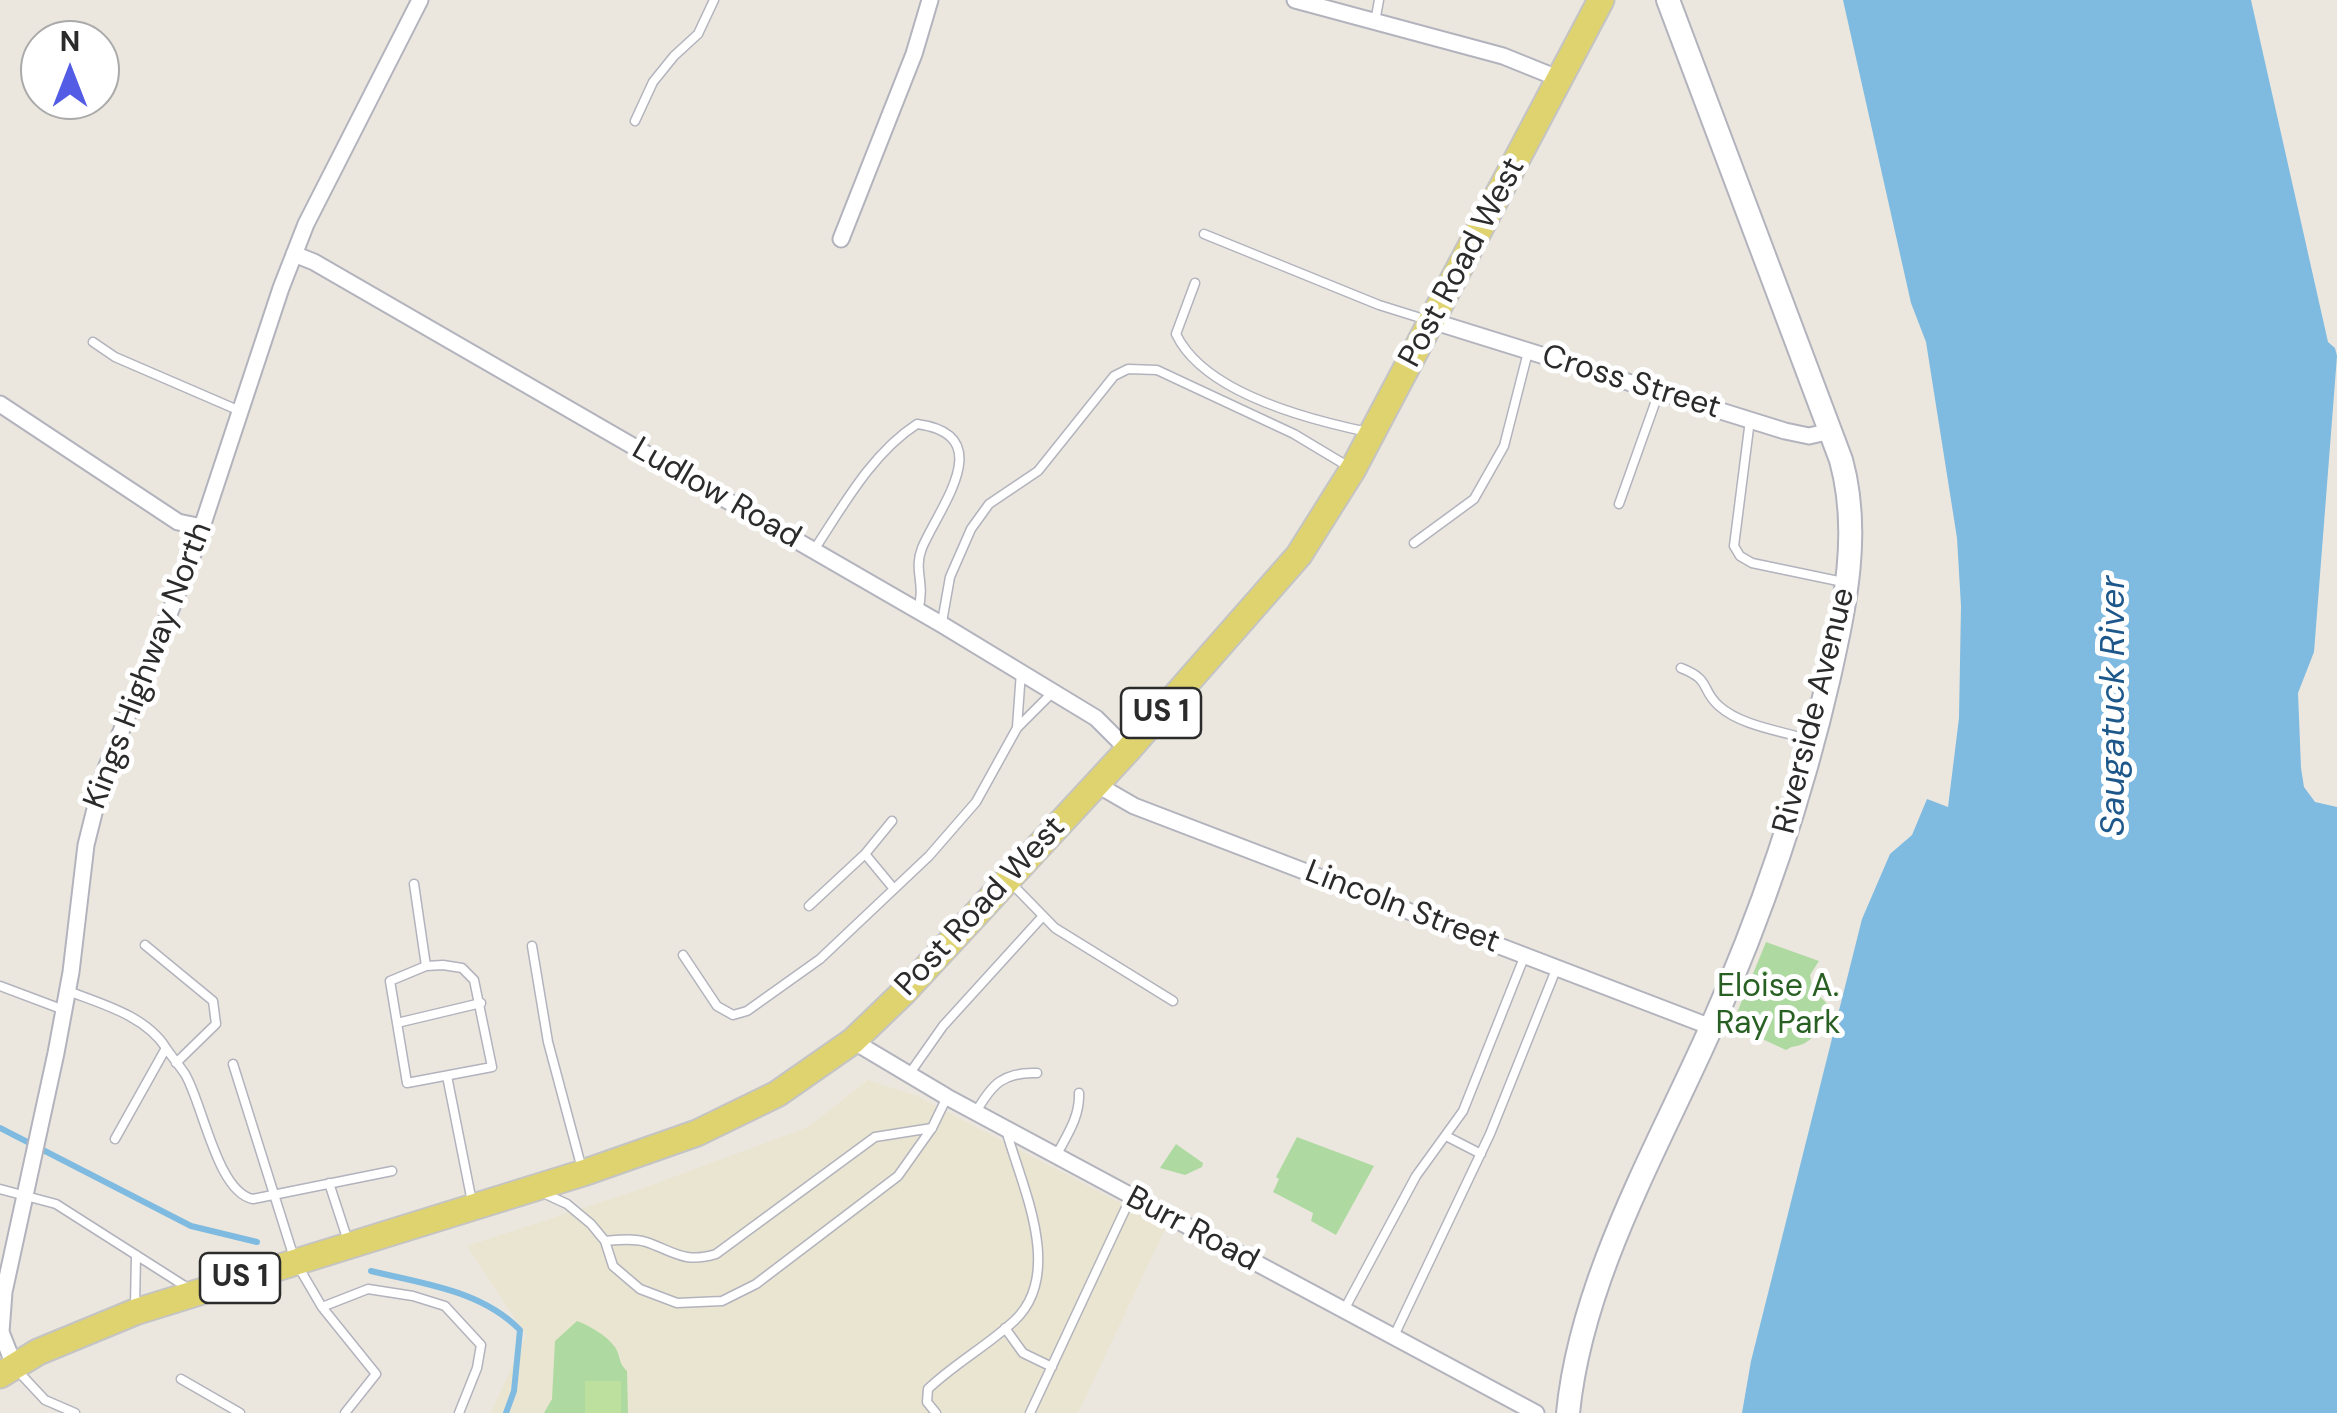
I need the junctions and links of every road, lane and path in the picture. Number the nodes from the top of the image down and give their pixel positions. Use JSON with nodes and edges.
{"nodes":[{"id":1,"x":420,"y":0,"type":"edge"},
{"id":2,"x":714,"y":0,"type":"edge"},
{"id":3,"x":930,"y":0,"type":"edge"},
{"id":4,"x":1295,"y":0,"type":"edge"},
{"id":5,"x":1379,"y":0,"type":"edge"},
{"id":6,"x":1600,"y":0,"type":"edge"},
{"id":7,"x":1668,"y":0,"type":"edge"},
{"id":8,"x":1375,"y":22,"type":"junction"},
{"id":9,"x":1560,"y":79,"type":"junction"},
{"id":10,"x":635,"y":121,"type":"dead end"},
{"id":11,"x":1204,"y":234,"type":"dead end"},
{"id":12,"x":841,"y":240,"type":"dead end"},
{"id":13,"x":294,"y":254,"type":"junction"},
{"id":14,"x":1195,"y":282,"type":"dead end"},
{"id":15,"x":1432,"y":321,"type":"junction"},
{"id":16,"x":93,"y":342,"type":"dead end"},
{"id":17,"x":1528,"y":352,"type":"junction"},
{"id":18,"x":1659,"y":392,"type":"junction"},
{"id":19,"x":0,"y":404,"type":"edge"},
{"id":20,"x":240,"y":412,"type":"junction"},
{"id":21,"x":1750,"y":420,"type":"junction"},
{"id":22,"x":1831,"y":431,"type":"junction"},
{"id":23,"x":1373,"y":433,"type":"junction"},
{"id":24,"x":1353,"y":470,"type":"junction"},
{"id":25,"x":1619,"y":504,"type":"dead end"},
{"id":26,"x":202,"y":527,"type":"junction"},
{"id":27,"x":1414,"y":542,"type":"dead end"},
{"id":28,"x":814,"y":550,"type":"junction"},
{"id":29,"x":1847,"y":583,"type":"junction"},
{"id":30,"x":918,"y":610,"type":"junction"},
{"id":31,"x":942,"y":624,"type":"junction"},
{"id":32,"x":1681,"y":668,"type":"dead end"},
{"id":33,"x":1021,"y":672,"type":"junction"},
{"id":34,"x":1054,"y":692,"type":"junction"},
{"id":35,"x":1017,"y":728,"type":"junction"},
{"id":36,"x":1814,"y":741,"type":"junction"},
{"id":37,"x":1128,"y":750,"type":"junction"},
{"id":38,"x":1096,"y":784,"type":"junction"},
{"id":39,"x":892,"y":821,"type":"dead end"},
{"id":40,"x":865,"y":854,"type":"junction"},
{"id":41,"x":1008,"y":880,"type":"junction"},
{"id":42,"x":414,"y":884,"type":"dead end"},
{"id":43,"x":894,"y":889,"type":"junction"},
{"id":44,"x":809,"y":906,"type":"dead end"},
{"id":45,"x":1042,"y":916,"type":"junction"},
{"id":46,"x":145,"y":944,"type":"dead end"},
{"id":47,"x":532,"y":946,"type":"dead end"},
{"id":48,"x":683,"y":955,"type":"dead end"},
{"id":49,"x":1525,"y":955,"type":"junction"},
{"id":50,"x":426,"y":966,"type":"junction"},
{"id":51,"x":1556,"y":968,"type":"junction"},
{"id":52,"x":0,"y":986,"type":"edge"},
{"id":53,"x":68,"y":991,"type":"junction"},
{"id":54,"x":1173,"y":1001,"type":"dead end"},
{"id":55,"x":481,"y":1003,"type":"junction"},
{"id":56,"x":64,"y":1010,"type":"junction"},
{"id":57,"x":398,"y":1023,"type":"junction"},
{"id":58,"x":1711,"y":1027,"type":"junction"},
{"id":59,"x":853,"y":1041,"type":"junction"},
{"id":60,"x":166,"y":1048,"type":"junction"},
{"id":61,"x":176,"y":1063,"type":"junction"},
{"id":62,"x":233,"y":1064,"type":"dead end"},
{"id":63,"x":1037,"y":1073,"type":"dead end"},
{"id":64,"x":447,"y":1076,"type":"junction"},
{"id":65,"x":908,"y":1076,"type":"junction"},
{"id":66,"x":1079,"y":1093,"type":"dead end"},
{"id":67,"x":946,"y":1097,"type":"junction"},
{"id":68,"x":976,"y":1112,"type":"junction"},
{"id":69,"x":932,"y":1128,"type":"junction"},
{"id":70,"x":1006,"y":1128,"type":"junction"},
{"id":71,"x":1446,"y":1136,"type":"junction"},
{"id":72,"x":115,"y":1139,"type":"dead end"},
{"id":73,"x":1481,"y":1154,"type":"junction"},
{"id":74,"x":1056,"y":1156,"type":"junction"},
{"id":75,"x":392,"y":1170,"type":"dead end"},
{"id":76,"x":583,"y":1173,"type":"junction"},
{"id":77,"x":329,"y":1183,"type":"junction"},
{"id":78,"x":532,"y":1188,"type":"junction"},
{"id":79,"x":0,"y":1189,"type":"edge"},
{"id":80,"x":274,"y":1194,"type":"junction"},
{"id":81,"x":25,"y":1196,"type":"junction"},
{"id":82,"x":1132,"y":1198,"type":"junction"},
{"id":83,"x":473,"y":1207,"type":"junction"},
{"id":84,"x":605,"y":1241,"type":"junction"},
{"id":85,"x":349,"y":1244,"type":"junction"},
{"id":86,"x":136,"y":1255,"type":"junction"},
{"id":87,"x":295,"y":1261,"type":"junction"},
{"id":88,"x":194,"y":1292,"type":"junction"},
{"id":89,"x":322,"y":1307,"type":"junction"},
{"id":90,"x":135,"y":1312,"type":"junction"},
{"id":91,"x":1344,"y":1312,"type":"junction"},
{"id":92,"x":1006,"y":1328,"type":"junction"},
{"id":93,"x":1393,"y":1338,"type":"junction"},
{"id":94,"x":5,"y":1359,"type":"edge"},
{"id":95,"x":1052,"y":1368,"type":"junction"},
{"id":96,"x":181,"y":1379,"type":"dead end"},
{"id":97,"x":75,"y":1413,"type":"edge"},
{"id":98,"x":240,"y":1413,"type":"edge"},
{"id":99,"x":345,"y":1413,"type":"edge"},
{"id":100,"x":459,"y":1413,"type":"edge"},
{"id":101,"x":936,"y":1413,"type":"edge"},
{"id":102,"x":1030,"y":1413,"type":"edge"},
{"id":103,"x":1536,"y":1413,"type":"edge"},
{"id":104,"x":1568,"y":1413,"type":"edge"}],
"edges":[{"from":1,"to":13,"type":"street","name":"Kings Highway North"},
{"from":2,"to":10,"type":"lane"},
{"from":3,"to":12,"type":"street"},
{"from":4,"to":8,"type":"street"},
{"from":5,"to":8,"type":"lane"},
{"from":6,"to":9,"type":"main road","name":"Post Road West","number":"US 1"},
{"from":7,"to":22,"type":"main road","name":"Riverside Avenue"},
{"from":8,"to":9,"type":"street"},
{"from":9,"to":15,"type":"main road","name":"Post Road West","number":"US 1"},
{"from":11,"to":15,"type":"lane"},
{"from":13,"to":20,"type":"street","name":"Kings Highway North"},
{"from":13,"to":28,"type":"street","name":"Ludlow Road"},
{"from":14,"to":23,"type":"lane"},
{"from":15,"to":17,"type":"street","name":"Cross Street"},
{"from":15,"to":23,"type":"main road","name":"Post Road West","number":"US 1"},
{"from":16,"to":20,"type":"lane"},
{"from":17,"to":18,"type":"street","name":"Cross Street"},
{"from":17,"to":27,"type":"lane"},
{"from":18,"to":21,"type":"street","name":"Cross Street"},
{"from":18,"to":25,"type":"lane"},
{"from":19,"to":26,"type":"street"},
{"from":20,"to":26,"type":"street","name":"Kings Highway North"},
{"from":21,"to":22,"type":"street","name":"Cross Street"},
{"from":21,"to":29,"type":"lane"},
{"from":22,"to":29,"type":"main road","name":"Riverside Avenue"},
{"from":23,"to":24,"type":"main road","name":"Post Road West","number":"US 1"},
{"from":24,"to":31,"type":"lane"},
{"from":24,"to":37,"type":"main road","name":"Post Road West","number":"US 1"},
{"from":26,"to":53,"type":"street","name":"Kings Highway North"},
{"from":28,"to":30,"type":"street","name":"Ludlow Road"},
{"from":28,"to":30,"type":"lane"},
{"from":29,"to":36,"type":"main road","name":"Riverside Avenue"},
{"from":30,"to":31,"type":"street","name":"Ludlow Road"},
{"from":31,"to":33,"type":"street","name":"Ludlow Road"},
{"from":32,"to":36,"type":"lane"},
{"from":33,"to":34,"type":"street","name":"Ludlow Road"},
{"from":33,"to":35,"type":"lane"},
{"from":34,"to":35,"type":"lane"},
{"from":34,"to":37,"type":"street","name":"Ludlow Road"},
{"from":35,"to":43,"type":"lane"},
{"from":36,"to":58,"type":"main road","name":"Riverside Avenue"},
{"from":37,"to":38,"type":"main road","name":"Post Road West","number":"US 1"},
{"from":38,"to":41,"type":"main road","name":"Post Road West","number":"US 1"},
{"from":38,"to":49,"type":"street","name":"Lincoln Street"},
{"from":39,"to":40,"type":"lane"},
{"from":40,"to":43,"type":"lane"},
{"from":40,"to":44,"type":"lane"},
{"from":41,"to":45,"type":"lane"},
{"from":41,"to":59,"type":"main road","name":"Post Road West","number":"US 1"},
{"from":42,"to":50,"type":"lane"},
{"from":43,"to":48,"type":"lane"},
{"from":45,"to":54,"type":"lane"},
{"from":45,"to":65,"type":"lane"},
{"from":46,"to":61,"type":"lane"},
{"from":47,"to":76,"type":"lane"},
{"from":49,"to":51,"type":"street","name":"Lincoln Street"},
{"from":49,"to":71,"type":"lane"},
{"from":50,"to":55,"type":"lane"},
{"from":50,"to":57,"type":"lane"},
{"from":51,"to":58,"type":"street","name":"Lincoln Street"},
{"from":51,"to":73,"type":"lane"},
{"from":52,"to":56,"type":"lane"},
{"from":53,"to":56,"type":"street","name":"Kings Highway North"},
{"from":53,"to":60,"type":"lane"},
{"from":55,"to":57,"type":"lane"},
{"from":55,"to":64,"type":"lane"},
{"from":56,"to":81,"type":"street","name":"Kings Highway North"},
{"from":57,"to":64,"type":"lane"},
{"from":58,"to":104,"type":"main road","name":"Riverside Avenue"},
{"from":59,"to":65,"type":"street","name":"Burr Road"},
{"from":59,"to":76,"type":"main road","name":"Post Road West","number":"US 1"},
{"from":60,"to":61,"type":"lane"},
{"from":60,"to":72,"type":"lane"},
{"from":61,"to":80,"type":"lane"},
{"from":62,"to":80,"type":"lane"},
{"from":63,"to":68,"type":"lane"},
{"from":64,"to":83,"type":"lane"},
{"from":65,"to":67,"type":"street","name":"Burr Road"},
{"from":66,"to":74,"type":"lane"},
{"from":67,"to":68,"type":"street","name":"Burr Road"},
{"from":67,"to":69,"type":"lane"},
{"from":68,"to":70,"type":"street","name":"Burr Road"},
{"from":69,"to":84,"type":"lane"},
{"from":69,"to":84,"type":"lane"},
{"from":70,"to":74,"type":"street","name":"Burr Road"},
{"from":70,"to":92,"type":"lane"},
{"from":71,"to":73,"type":"lane"},
{"from":71,"to":91,"type":"lane"},
{"from":73,"to":93,"type":"lane"},
{"from":74,"to":82,"type":"street","name":"Burr Road"},
{"from":75,"to":77,"type":"lane"},
{"from":76,"to":78,"type":"main road","name":"Post Road West","number":"US 1"},
{"from":77,"to":80,"type":"lane"},
{"from":77,"to":85,"type":"lane"},
{"from":78,"to":83,"type":"main road","name":"Post Road West","number":"US 1"},
{"from":78,"to":84,"type":"lane"},
{"from":79,"to":81,"type":"lane"},
{"from":80,"to":87,"type":"lane"},
{"from":81,"to":86,"type":"lane"},
{"from":81,"to":94,"type":"street","name":"Kings Highway North"},
{"from":82,"to":91,"type":"street","name":"Burr Road"},
{"from":82,"to":95,"type":"lane"},
{"from":83,"to":85,"type":"main road","name":"Post Road West","number":"US 1"},
{"from":85,"to":87,"type":"main road","name":"Post Road West","number":"US 1"},
{"from":86,"to":88,"type":"lane"},
{"from":86,"to":90,"type":"lane"},
{"from":87,"to":88,"type":"main road","name":"Post Road West","number":"US 1"},
{"from":87,"to":89,"type":"lane"},
{"from":88,"to":90,"type":"main road","name":"Post Road West","number":"US 1"},
{"from":89,"to":99,"type":"lane"},
{"from":89,"to":100,"type":"lane"},
{"from":90,"to":94,"type":"main road","name":"Post Road West","number":"US 1"},
{"from":91,"to":93,"type":"street","name":"Burr Road"},
{"from":92,"to":95,"type":"lane"},
{"from":92,"to":101,"type":"lane"},
{"from":93,"to":103,"type":"street","name":"Burr Road"},
{"from":94,"to":97,"type":"lane"},
{"from":95,"to":102,"type":"lane"},
{"from":96,"to":98,"type":"lane"}]}
